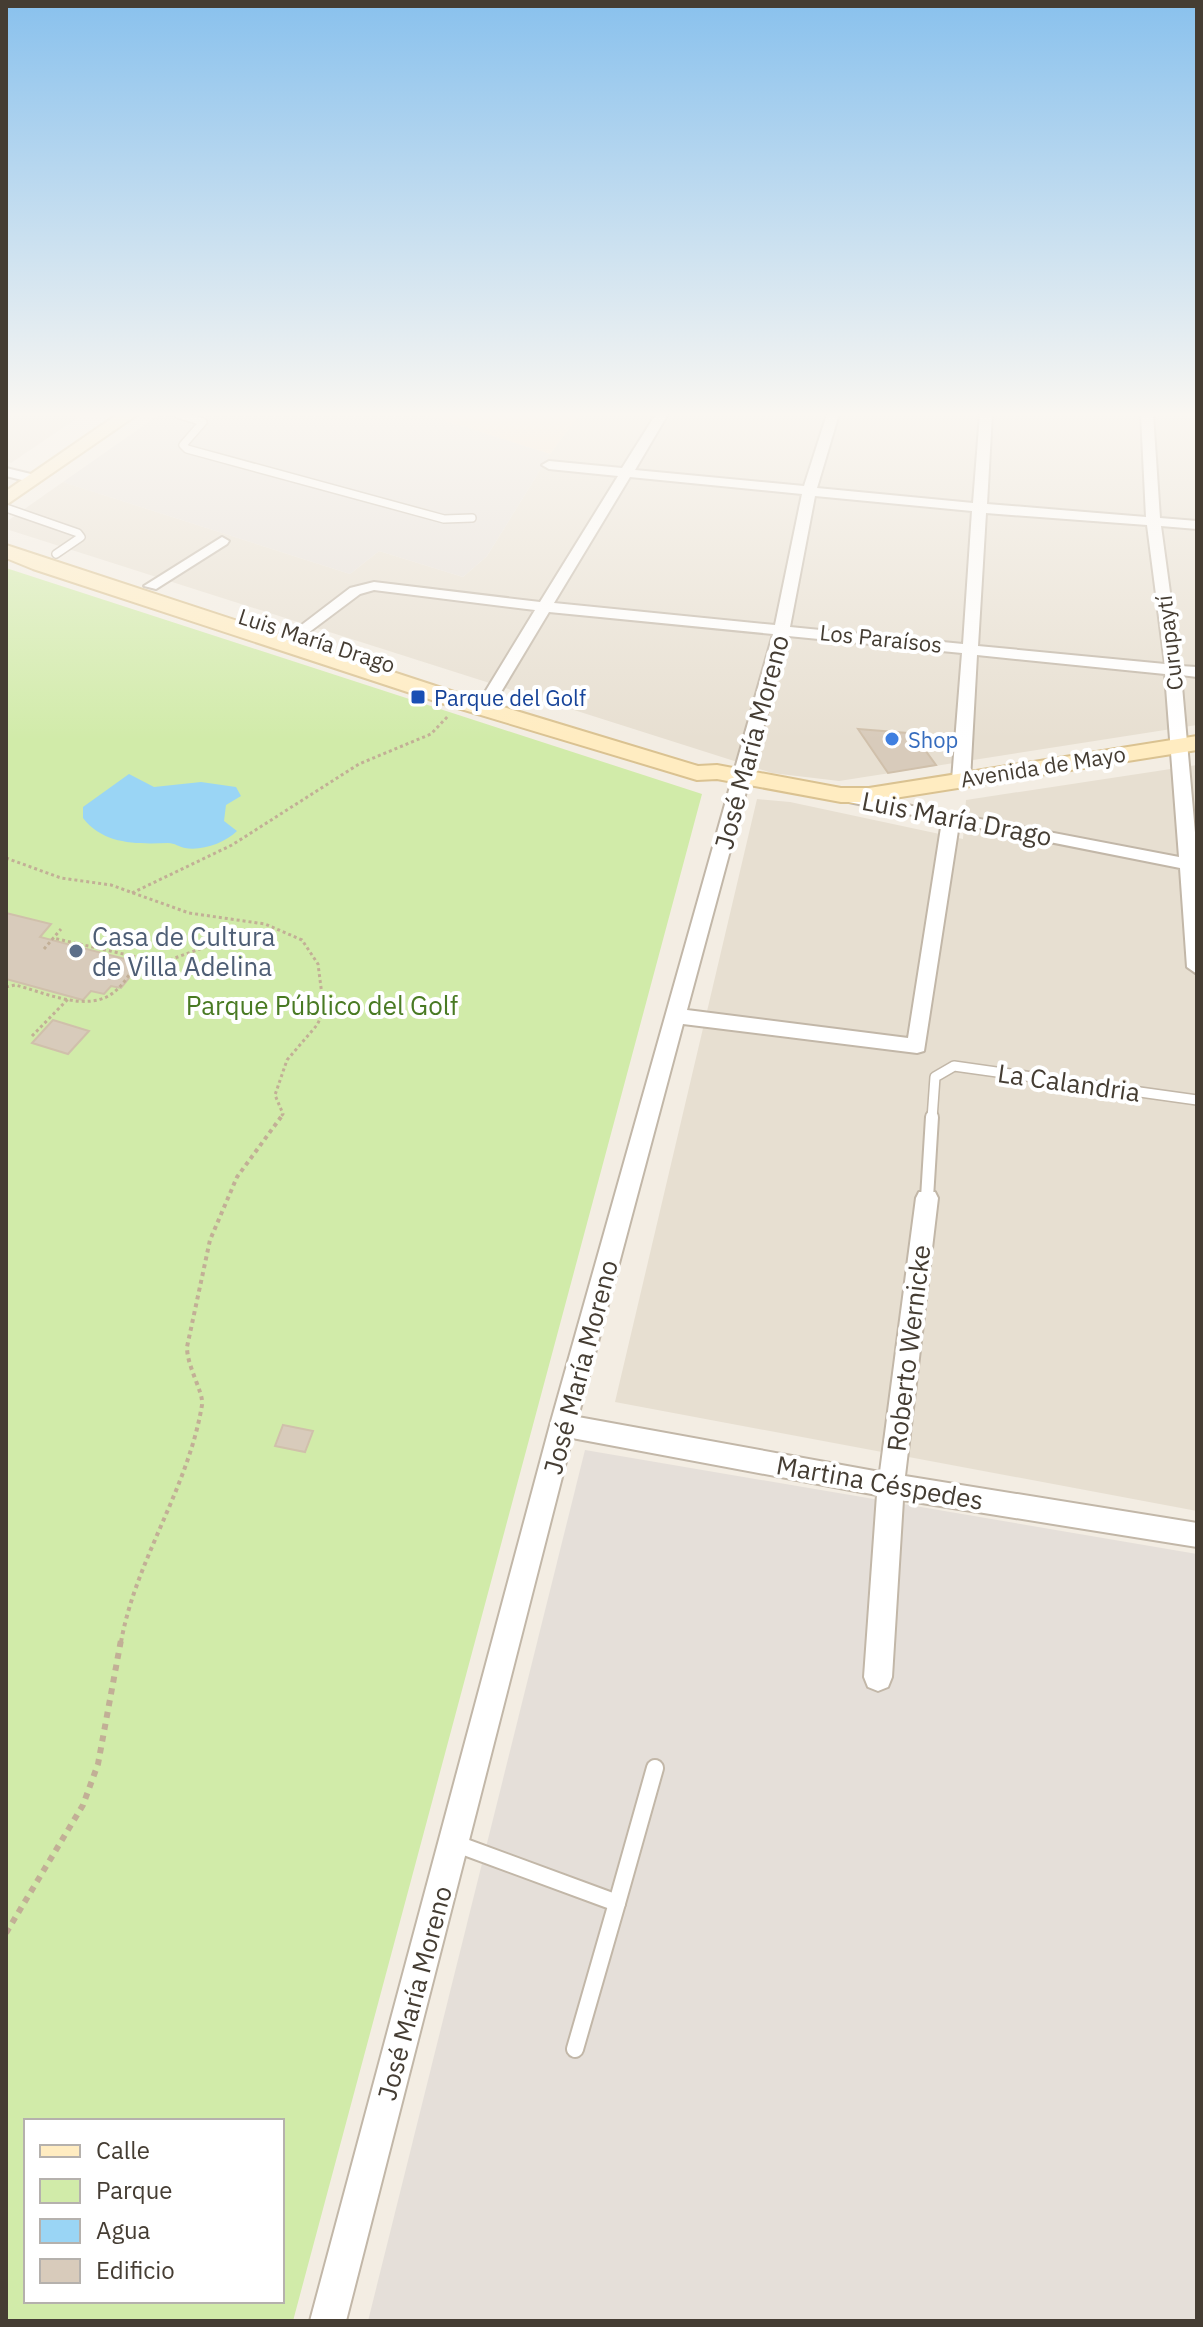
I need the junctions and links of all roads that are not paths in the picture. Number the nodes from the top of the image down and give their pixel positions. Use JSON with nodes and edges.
{"nodes":[{"id":1,"x":48,"y":523,"type":"edge"},
{"id":2,"x":596,"y":523,"type":"edge"},
{"id":3,"x":803,"y":523,"type":"edge"},
{"id":4,"x":978,"y":523,"type":"edge"},
{"id":5,"x":1153,"y":523,"type":"edge"},
{"id":6,"x":1176,"y":523,"type":"edge"},
{"id":7,"x":1197,"y":525,"type":"edge"},
{"id":8,"x":222,"y":541,"type":"dead end"},
{"id":9,"x":6,"y":542,"type":"edge"},
{"id":10,"x":6,"y":551,"type":"edge"},
{"id":11,"x":48,"y":560,"type":"junction"},
{"id":12,"x":6,"y":561,"type":"edge"},
{"id":13,"x":151,"y":586,"type":"junction"},
{"id":14,"x":545,"y":607,"type":"junction"},
{"id":15,"x":782,"y":628,"type":"junction"},
{"id":16,"x":299,"y":633,"type":"junction"},
{"id":17,"x":970,"y":647,"type":"junction"},
{"id":18,"x":1173,"y":669,"type":"junction"},
{"id":19,"x":1197,"y":672,"type":"edge"},
{"id":20,"x":490,"y":697,"type":"junction"},
{"id":21,"x":1188,"y":744,"type":"edge"},
{"id":22,"x":729,"y":775,"type":"junction"},
{"id":23,"x":961,"y":780,"type":"junction"},
{"id":24,"x":841,"y":795,"type":"junction"},
{"id":25,"x":951,"y":817,"type":"junction"},
{"id":26,"x":1194,"y":865,"type":"edge"},
{"id":27,"x":1197,"y":967,"type":"edge"},
{"id":28,"x":676,"y":1016,"type":"junction"},
{"id":29,"x":942,"y":1070,"type":"joint"},
{"id":30,"x":1197,"y":1100,"type":"edge"},
{"id":31,"x":927,"y":1198,"type":"joint"},
{"id":32,"x":563,"y":1425,"type":"junction"},
{"id":33,"x":891,"y":1486,"type":"junction"},
{"id":34,"x":1197,"y":1535,"type":"edge"},
{"id":35,"x":878,"y":1677,"type":"dead end"},
{"id":36,"x":655,"y":1768,"type":"dead end"},
{"id":37,"x":454,"y":1843,"type":"junction"},
{"id":38,"x":617,"y":1903,"type":"junction"},
{"id":39,"x":575,"y":2049,"type":"dead end"},
{"id":40,"x":328,"y":2321,"type":"edge"}],
"edges":[{"from":1,"to":11,"type":"lane"},
{"from":2,"to":14,"type":"street"},
{"from":3,"to":15,"type":"street","name":"José María Moreno"},
{"from":4,"to":17,"type":"street"},
{"from":5,"to":18,"type":"street","name":"Curupaytí"},
{"from":6,"to":7,"type":"street"},
{"from":8,"to":13,"type":"street"},
{"from":9,"to":11,"type":"main road","name":"Luis María Drago"},
{"from":10,"to":11,"type":"main road","name":"Luis María Drago"},
{"from":11,"to":12,"type":"main road"},
{"from":11,"to":13,"type":"main road","name":"Luis María Drago"},
{"from":11,"to":22,"type":"main road","name":"Luis María Drago"},
{"from":13,"to":16,"type":"main road","name":"Luis María Drago"},
{"from":14,"to":15,"type":"street","name":"Los Paraísos"},
{"from":14,"to":16,"type":"street","name":"Los Paraísos"},
{"from":14,"to":20,"type":"street"},
{"from":15,"to":17,"type":"street","name":"Los Paraísos"},
{"from":15,"to":22,"type":"street","name":"José María Moreno"},
{"from":16,"to":20,"type":"main road","name":"Luis María Drago"},
{"from":17,"to":18,"type":"street","name":"Los Paraísos"},
{"from":17,"to":23,"type":"street"},
{"from":18,"to":19,"type":"street","name":"Los Paraísos"},
{"from":18,"to":21,"type":"street","name":"Curupaytí"},
{"from":20,"to":22,"type":"main road","name":"Luis María Drago"},
{"from":21,"to":23,"type":"main road","name":"Avenida de Mayo"},
{"from":21,"to":26,"type":"street","name":"Curupaytí"},
{"from":22,"to":24,"type":"main road","name":"Luis María Drago"},
{"from":22,"to":28,"type":"street","name":"José María Moreno"},
{"from":23,"to":24,"type":"main road","name":"Avenida de Mayo"},
{"from":24,"to":25,"type":"street","name":"Luis María Drago"},
{"from":25,"to":26,"type":"street","name":"Luis María Drago"},
{"from":25,"to":28,"type":"street"},
{"from":26,"to":27,"type":"street","name":"Curupaytí"},
{"from":28,"to":32,"type":"street","name":"José María Moreno"},
{"from":29,"to":30,"type":"lane","name":"La Calandria"},
{"from":29,"to":31,"type":"lane","name":"Roberto Wernicke"},
{"from":31,"to":33,"type":"street","name":"Roberto Wernicke"},
{"from":32,"to":33,"type":"street","name":"Martina Céspedes"},
{"from":32,"to":37,"type":"street","name":"José María Moreno"},
{"from":33,"to":34,"type":"street","name":"Martina Céspedes"},
{"from":33,"to":35,"type":"street","name":"Roberto Wernicke"},
{"from":36,"to":38,"type":"lane"},
{"from":37,"to":38,"type":"lane"},
{"from":37,"to":40,"type":"street","name":"José María Moreno"},
{"from":38,"to":39,"type":"lane"}]}
